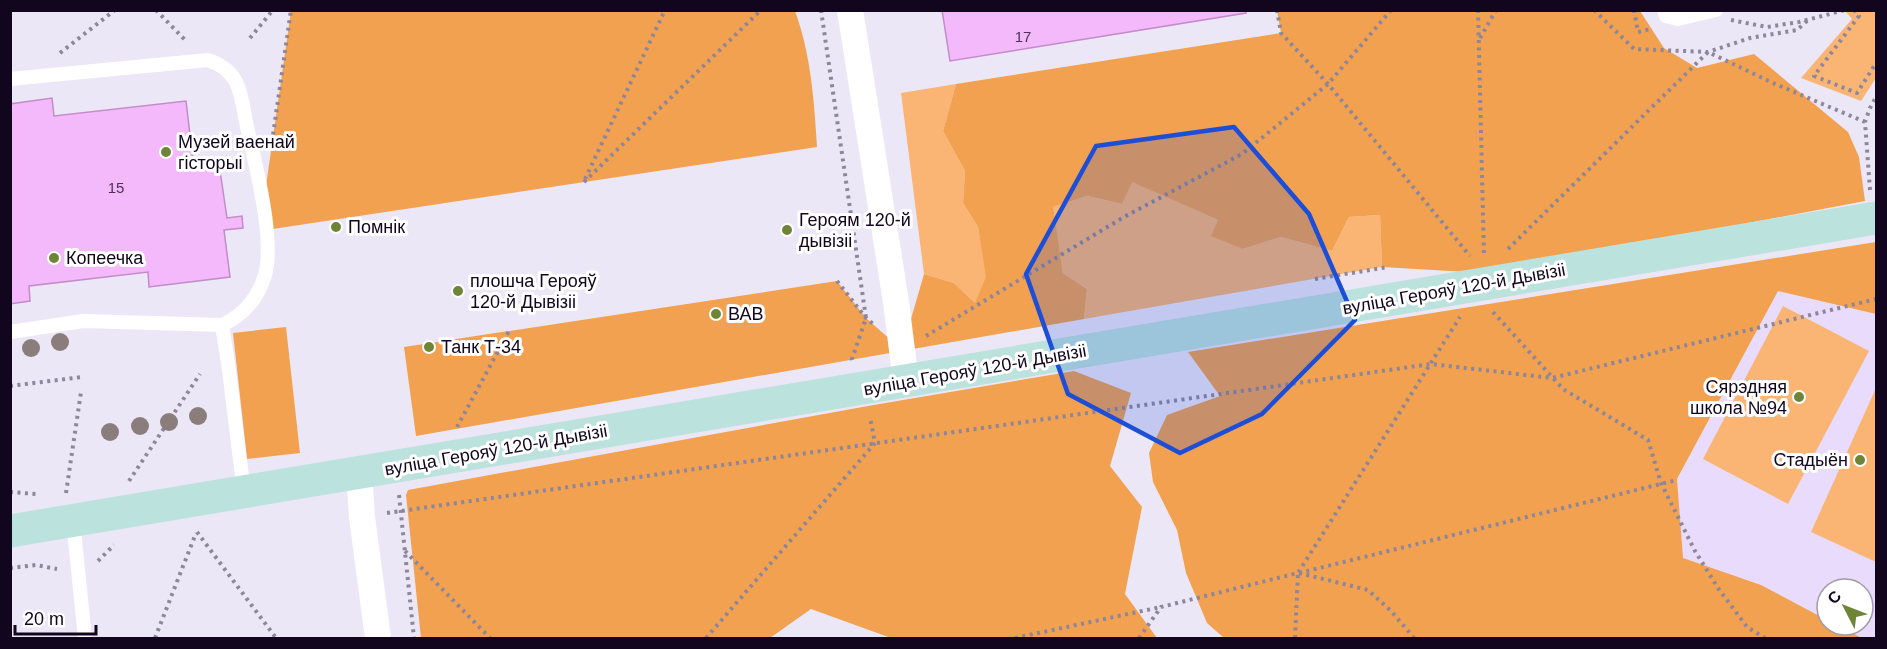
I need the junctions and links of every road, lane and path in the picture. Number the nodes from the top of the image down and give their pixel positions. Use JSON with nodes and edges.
{"nodes":[{"id":1,"x":115,"y":10,"type":"edge"},
{"id":2,"x":156,"y":10,"type":"edge"},
{"id":3,"x":273,"y":10,"type":"edge"},
{"id":4,"x":291,"y":10,"type":"edge"},
{"id":5,"x":665,"y":10,"type":"edge"},
{"id":6,"x":761,"y":10,"type":"edge"},
{"id":7,"x":821,"y":10,"type":"edge"},
{"id":8,"x":850,"y":10,"type":"edge"},
{"id":9,"x":1277,"y":10,"type":"edge"},
{"id":10,"x":1390,"y":10,"type":"edge"},
{"id":11,"x":1479,"y":10,"type":"edge"},
{"id":12,"x":1496,"y":10,"type":"edge"},
{"id":13,"x":1594,"y":10,"type":"edge"},
{"id":14,"x":1664,"y":10,"type":"edge"},
{"id":15,"x":1716,"y":10,"type":"edge"},
{"id":16,"x":1845,"y":10,"type":"edge"},
{"id":17,"x":1854,"y":10,"type":"edge"},
{"id":18,"x":1809,"y":19,"type":"junction"},
{"id":19,"x":1793,"y":23,"type":"dead end"},
{"id":20,"x":250,"y":38,"type":"dead end"},
{"id":21,"x":1479,"y":39,"type":"junction"},
{"id":22,"x":1708,"y":52,"type":"junction"},
{"id":23,"x":190,"y":62,"type":"junction"},
{"id":24,"x":1876,"y":63,"type":"edge"},
{"id":25,"x":36,"y":77,"type":"junction"},
{"id":26,"x":10,"y":79,"type":"edge"},
{"id":27,"x":1328,"y":84,"type":"junction"},
{"id":28,"x":1876,"y":97,"type":"edge"},
{"id":29,"x":1865,"y":122,"type":"junction"},
{"id":30,"x":271,"y":151,"type":"dead end"},
{"id":31,"x":1874,"y":208,"type":"edge"},
{"id":32,"x":1501,"y":257,"type":"dead end"},
{"id":33,"x":1484,"y":261,"type":"dead end"},
{"id":34,"x":1477,"y":264,"type":"dead end"},
{"id":35,"x":837,"y":281,"type":"dead end"},
{"id":36,"x":1876,"y":299,"type":"edge"},
{"id":37,"x":1487,"y":305,"type":"dead end"},
{"id":38,"x":1466,"y":308,"type":"dead end"},
{"id":39,"x":866,"y":318,"type":"junction"},
{"id":40,"x":222,"y":325,"type":"junction"},
{"id":41,"x":509,"y":331,"type":"dead end"},
{"id":42,"x":10,"y":332,"type":"edge"},
{"id":43,"x":852,"y":359,"type":"dead end"},
{"id":44,"x":1431,"y":364,"type":"junction"},
{"id":45,"x":904,"y":366,"type":"junction"},
{"id":46,"x":200,"y":374,"type":"dead end"},
{"id":47,"x":82,"y":376,"type":"dead end"},
{"id":48,"x":1552,"y":378,"type":"junction"},
{"id":49,"x":10,"y":387,"type":"edge"},
{"id":50,"x":81,"y":392,"type":"dead end"},
{"id":51,"x":870,"y":415,"type":"dead end"},
{"id":52,"x":455,"y":429,"type":"dead end"},
{"id":53,"x":875,"y":443,"type":"junction"},
{"id":54,"x":359,"y":473,"type":"junction"},
{"id":55,"x":1677,"y":480,"type":"dead end"},
{"id":56,"x":1661,"y":483,"type":"junction"},
{"id":57,"x":126,"y":484,"type":"dead end"},
{"id":58,"x":398,"y":486,"type":"dead end"},
{"id":59,"x":244,"y":493,"type":"junction"},
{"id":60,"x":69,"y":509,"type":"junction"},
{"id":61,"x":401,"y":510,"type":"junction"},
{"id":62,"x":10,"y":518,"type":"edge"},
{"id":63,"x":10,"y":531,"type":"edge"},
{"id":64,"x":405,"y":550,"type":"junction"},
{"id":65,"x":1298,"y":573,"type":"junction"},
{"id":66,"x":1161,"y":607,"type":"junction"},
{"id":67,"x":85,"y":639,"type":"edge"},
{"id":68,"x":155,"y":639,"type":"edge"},
{"id":69,"x":276,"y":639,"type":"edge"},
{"id":70,"x":378,"y":639,"type":"edge"},
{"id":71,"x":414,"y":639,"type":"edge"},
{"id":72,"x":490,"y":639,"type":"edge"},
{"id":73,"x":705,"y":639,"type":"edge"},
{"id":74,"x":1015,"y":639,"type":"edge"},
{"id":75,"x":1139,"y":639,"type":"edge"},
{"id":76,"x":1295,"y":639,"type":"edge"},
{"id":77,"x":1414,"y":639,"type":"edge"},
{"id":78,"x":1764,"y":639,"type":"edge"}],
"edges":[{"from":1,"to":25,"type":"path"},
{"from":2,"to":23,"type":"path"},
{"from":3,"to":20,"type":"path"},
{"from":4,"to":30,"type":"path"},
{"from":5,"to":6,"type":"path"},
{"from":7,"to":39,"type":"path"},
{"from":8,"to":45,"type":"street"},
{"from":9,"to":27,"type":"path"},
{"from":10,"to":27,"type":"path"},
{"from":11,"to":21,"type":"path"},
{"from":12,"to":21,"type":"path"},
{"from":13,"to":22,"type":"path"},
{"from":14,"to":15,"type":"lane"},
{"from":16,"to":18,"type":"path"},
{"from":17,"to":24,"type":"path"},
{"from":18,"to":19,"type":"path"},
{"from":18,"to":22,"type":"path"},
{"from":21,"to":33,"type":"path"},
{"from":22,"to":29,"type":"path"},
{"from":22,"to":32,"type":"path"},
{"from":23,"to":25,"type":"lane"},
{"from":23,"to":40,"type":"lane"},
{"from":25,"to":26,"type":"lane"},
{"from":27,"to":34,"type":"path"},
{"from":27,"to":45,"type":"path"},
{"from":28,"to":29,"type":"path"},
{"from":29,"to":31,"type":"path"},
{"from":31,"to":45,"type":"street","name":"вуліца Герояў 120-й Дывізіі"},
{"from":35,"to":39,"type":"path"},
{"from":36,"to":48,"type":"path"},
{"from":37,"to":48,"type":"path"},
{"from":38,"to":44,"type":"path"},
{"from":39,"to":43,"type":"path"},
{"from":39,"to":45,"type":"path"},
{"from":40,"to":42,"type":"lane"},
{"from":40,"to":59,"type":"lane"},
{"from":41,"to":52,"type":"path"},
{"from":44,"to":48,"type":"path"},
{"from":44,"to":53,"type":"path"},
{"from":44,"to":65,"type":"path"},
{"from":45,"to":54,"type":"street","name":"вуліца Герояў 120-й Дывізіі"},
{"from":46,"to":57,"type":"path"},
{"from":47,"to":49,"type":"path"},
{"from":48,"to":56,"type":"path"},
{"from":50,"to":60,"type":"path"},
{"from":51,"to":53,"type":"path"},
{"from":53,"to":61,"type":"path"},
{"from":53,"to":73,"type":"path"},
{"from":54,"to":59,"type":"street","name":"вуліца Герояў 120-й Дывізіі"},
{"from":54,"to":70,"type":"street"},
{"from":55,"to":56,"type":"path"},
{"from":56,"to":65,"type":"path"},
{"from":56,"to":78,"type":"path"},
{"from":58,"to":61,"type":"path"},
{"from":59,"to":60,"type":"street","name":"вуліца Герояў 120-й Дывізіі"},
{"from":60,"to":62,"type":"street","name":"вуліца Герояў 120-й Дывізіі"},
{"from":60,"to":63,"type":"street","name":"вуліца Герояў 120-й Дывізіі"},
{"from":60,"to":67,"type":"lane"},
{"from":61,"to":64,"type":"path"},
{"from":64,"to":71,"type":"path"},
{"from":64,"to":72,"type":"path"},
{"from":65,"to":66,"type":"path"},
{"from":65,"to":76,"type":"path"},
{"from":65,"to":77,"type":"path"},
{"from":66,"to":74,"type":"path"},
{"from":66,"to":75,"type":"path"},
{"from":68,"to":69,"type":"path"}]}
